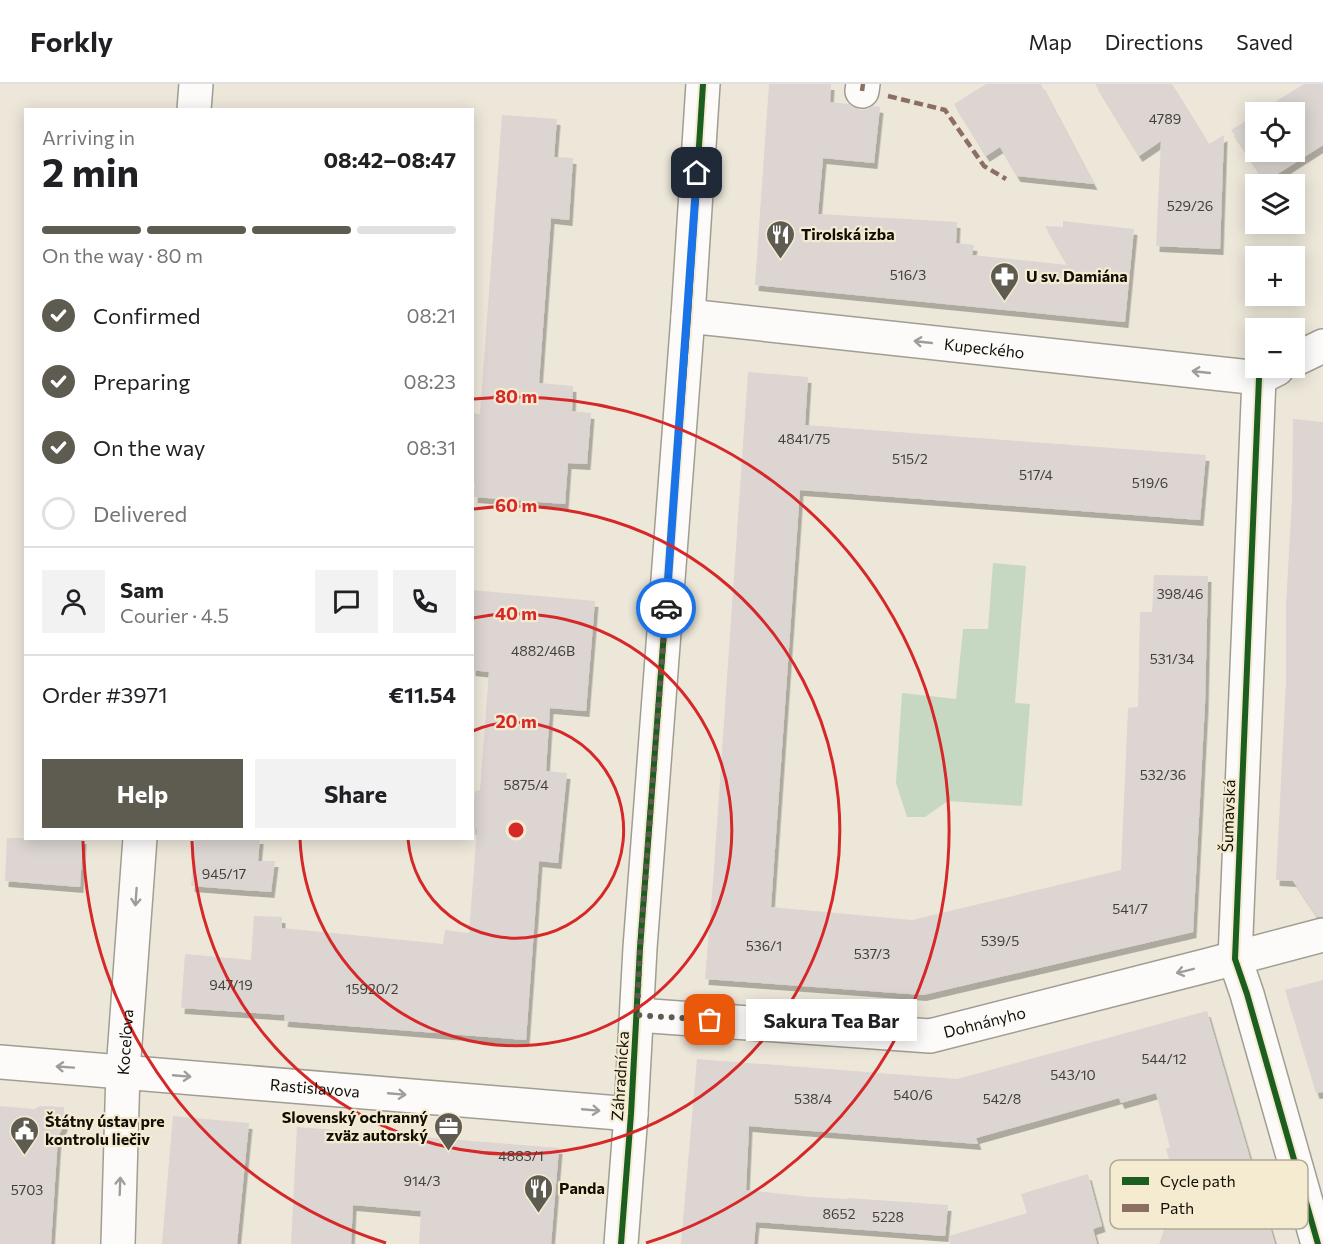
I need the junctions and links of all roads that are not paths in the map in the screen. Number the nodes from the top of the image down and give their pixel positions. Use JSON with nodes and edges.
{"nodes":[{"id":1,"x":196,"y":84,"type":"edge"},
{"id":2,"x":703,"y":84,"type":"edge"},
{"id":3,"x":194,"y":108,"type":"edge"},
{"id":4,"x":688,"y":316,"type":"junction"},
{"id":5,"x":1323,"y":346,"type":"edge"},
{"id":6,"x":1305,"y":355,"type":"edge"},
{"id":7,"x":1245,"y":371,"type":"edge"},
{"id":8,"x":1269,"y":378,"type":"edge"},
{"id":9,"x":140,"y":840,"type":"edge"},
{"id":10,"x":1323,"y":935,"type":"edge"},
{"id":11,"x":1235,"y":959,"type":"junction"},
{"id":12,"x":637,"y":1015,"type":"junction"},
{"id":13,"x":0,"y":1062,"type":"edge"},
{"id":14,"x":123,"y":1071,"type":"junction"},
{"id":15,"x":631,"y":1114,"type":"junction"},
{"id":16,"x":1294,"y":1160,"type":"edge"},
{"id":17,"x":1308,"y":1209,"type":"edge"},
{"id":18,"x":118,"y":1244,"type":"edge"},
{"id":19,"x":621,"y":1244,"type":"edge"},
{"id":20,"x":1318,"y":1244,"type":"edge"}],
"edges":[{"from":1,"to":3,"type":"street"},
{"from":2,"to":4,"type":"street","name":"Záhradnícka"},
{"from":7,"to":4,"type":"street","name":"Kupeckého","one_way":true},
{"from":4,"to":12,"type":"street","name":"Záhradnícka"},
{"from":5,"to":6,"type":"street"},
{"from":8,"to":11,"type":"street","name":"Šumavská"},
{"from":9,"to":14,"type":"street","name":"Koceľova","one_way":true},
{"from":10,"to":11,"type":"street","name":"Dohnányho"},
{"from":11,"to":12,"type":"street","name":"Dohnányho","one_way":true},
{"from":11,"to":16,"type":"street","name":"Šumavská"},
{"from":12,"to":15,"type":"street","name":"Záhradnícka"},
{"from":14,"to":13,"type":"street","name":"Rastislavova","one_way":true},
{"from":14,"to":15,"type":"street","name":"Rastislavova","one_way":true},
{"from":18,"to":14,"type":"street","name":"Koceľova","one_way":true},
{"from":15,"to":19,"type":"street","name":"Záhradnícka"},
{"from":17,"to":20,"type":"street","name":"Šumavská"}]}
